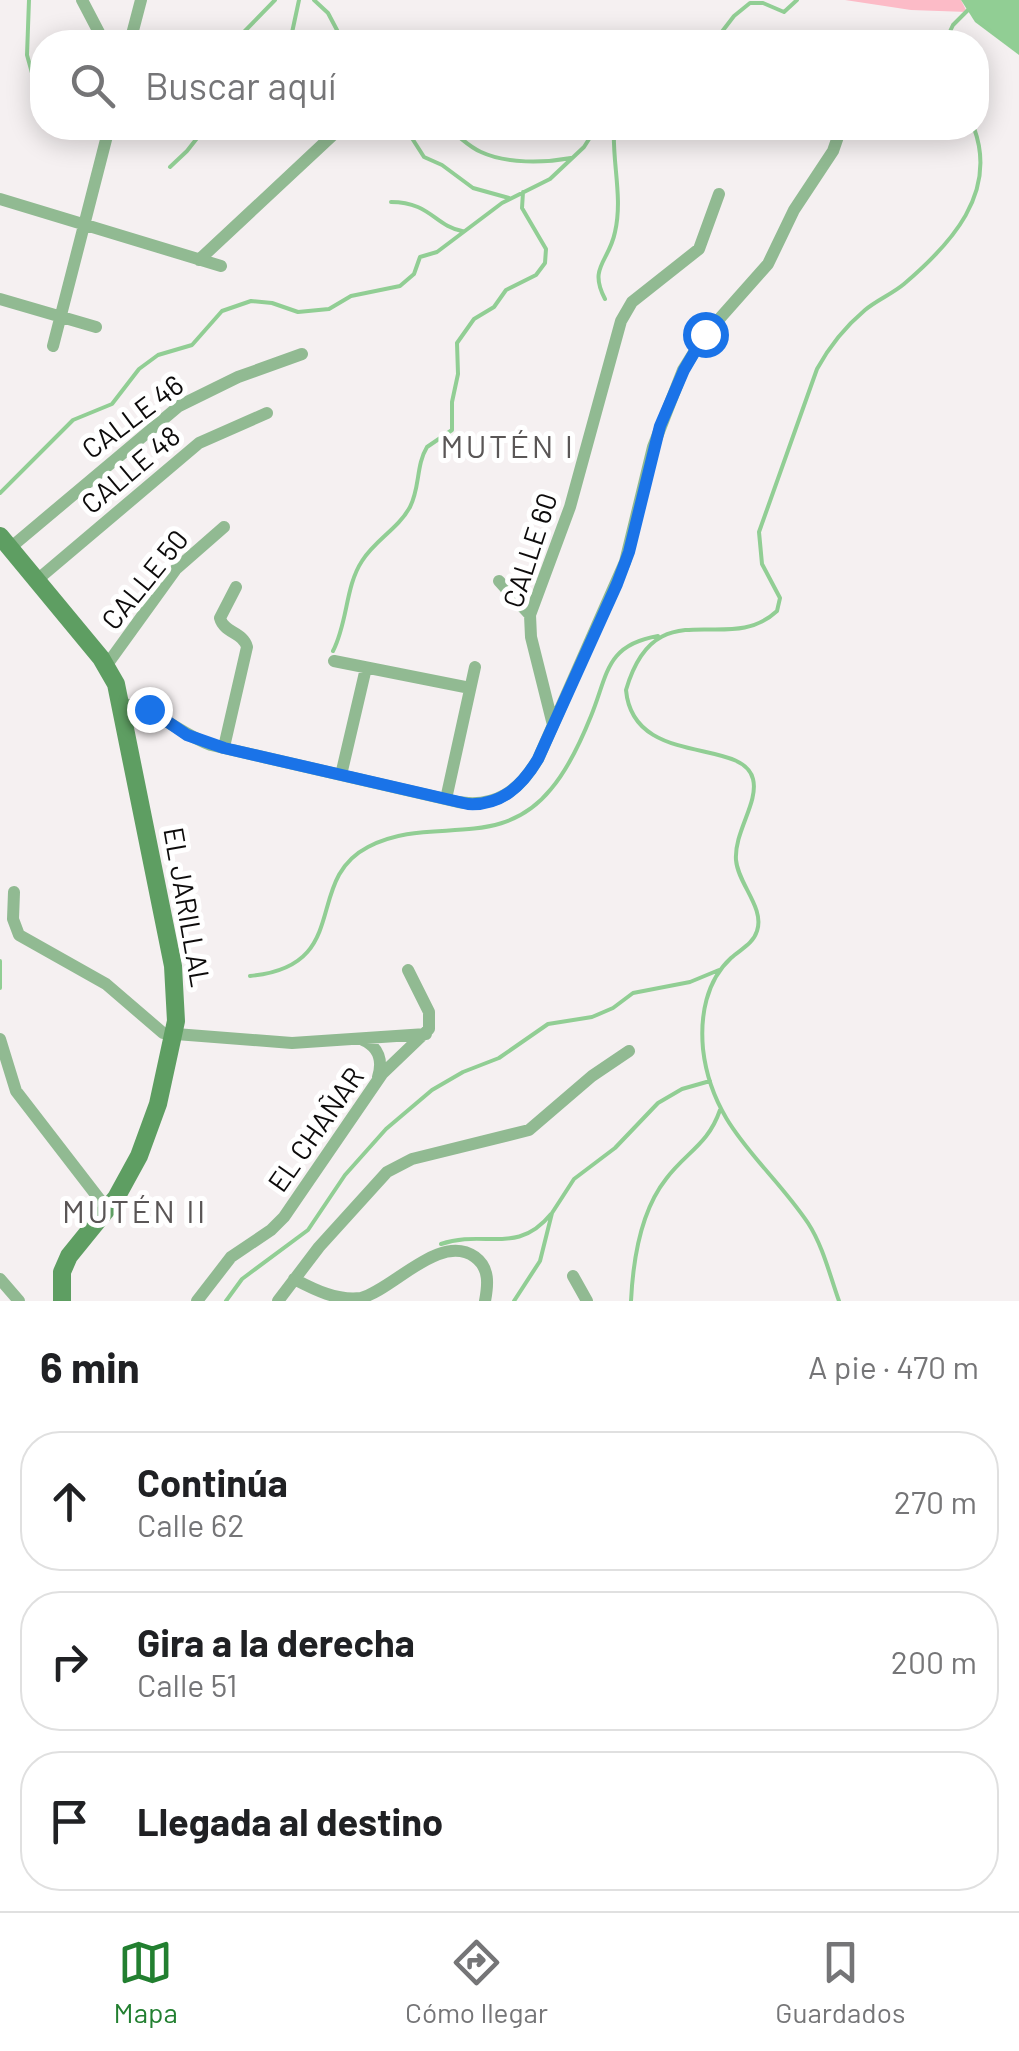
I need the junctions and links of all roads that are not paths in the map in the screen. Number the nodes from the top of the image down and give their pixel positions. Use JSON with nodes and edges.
{"nodes":[{"id":1,"x":82,"y":0,"type":"edge"},
{"id":2,"x":141,"y":0,"type":"edge"},
{"id":3,"x":98,"y":30,"type":"edge"},
{"id":4,"x":133,"y":30,"type":"edge"},
{"id":5,"x":106,"y":140,"type":"edge"},
{"id":6,"x":328,"y":140,"type":"edge"},
{"id":7,"x":837,"y":140,"type":"edge"},
{"id":8,"x":719,"y":194,"type":"dead end"},
{"id":9,"x":0,"y":200,"type":"edge"},
{"id":10,"x":84,"y":225,"type":"junction"},
{"id":11,"x":200,"y":260,"type":"junction"},
{"id":12,"x":221,"y":266,"type":"dead end"},
{"id":13,"x":0,"y":299,"type":"edge"},
{"id":14,"x":60,"y":316,"type":"junction"},
{"id":15,"x":96,"y":327,"type":"dead end"},
{"id":16,"x":53,"y":346,"type":"dead end"},
{"id":17,"x":302,"y":354,"type":"dead end"},
{"id":18,"x":267,"y":413,"type":"dead end"},
{"id":19,"x":224,"y":527,"type":"dead end"},
{"id":20,"x":5,"y":542,"type":"edge"},
{"id":21,"x":37,"y":580,"type":"junction"},
{"id":22,"x":499,"y":581,"type":"dead end"},
{"id":23,"x":236,"y":586,"type":"dead end"},
{"id":24,"x":530,"y":616,"type":"junction"},
{"id":25,"x":334,"y":662,"type":"dead end"},
{"id":26,"x":106,"y":666,"type":"junction"},
{"id":27,"x":366,"y":668,"type":"junction"},
{"id":28,"x":474,"y":668,"type":"dead end"},
{"id":29,"x":470,"y":688,"type":"junction"},
{"id":30,"x":122,"y":704,"type":"junction"},
{"id":31,"x":553,"y":725,"type":"junction"},
{"id":32,"x":224,"y":748,"type":"junction"},
{"id":33,"x":341,"y":775,"type":"junction"},
{"id":34,"x":446,"y":799,"type":"junction"},
{"id":35,"x":14,"y":892,"type":"dead end"},
{"id":36,"x":408,"y":970,"type":"dead end"},
{"id":37,"x":426,"y":1034,"type":"junction"},
{"id":38,"x":174,"y":1036,"type":"junction"},
{"id":39,"x":0,"y":1040,"type":"edge"},
{"id":40,"x":356,"y":1040,"type":"junction"},
{"id":41,"x":629,"y":1051,"type":"dead end"},
{"id":42,"x":375,"y":1084,"type":"junction"},
{"id":43,"x":108,"y":1210,"type":"junction"},
{"id":44,"x":572,"y":1276,"type":"dead end"},
{"id":45,"x":0,"y":1278,"type":"edge"},
{"id":46,"x":294,"y":1279,"type":"junction"},
{"id":47,"x":20,"y":1301,"type":"edge"},
{"id":48,"x":62,"y":1301,"type":"edge"},
{"id":49,"x":198,"y":1301,"type":"edge"},
{"id":50,"x":278,"y":1301,"type":"edge"},
{"id":51,"x":485,"y":1301,"type":"edge"},
{"id":52,"x":587,"y":1301,"type":"edge"}],
"edges":[{"from":1,"to":3,"type":"street"},
{"from":2,"to":4,"type":"street"},
{"from":5,"to":10,"type":"street"},
{"from":6,"to":11,"type":"street"},
{"from":7,"to":31,"type":"street"},
{"from":8,"to":24,"type":"street","name":"CALLE 60"},
{"from":9,"to":10,"type":"street"},
{"from":10,"to":11,"type":"street"},
{"from":10,"to":14,"type":"street"},
{"from":11,"to":12,"type":"street"},
{"from":13,"to":14,"type":"street"},
{"from":14,"to":15,"type":"street"},
{"from":14,"to":16,"type":"street"},
{"from":17,"to":20,"type":"street","name":"CALLE 46"},
{"from":18,"to":21,"type":"street","name":"CALLE 48"},
{"from":19,"to":26,"type":"street","name":"CALLE 50"},
{"from":20,"to":21,"type":"street","name":"EL JARILLAL"},
{"from":21,"to":26,"type":"street","name":"EL JARILLAL"},
{"from":22,"to":24,"type":"street"},
{"from":23,"to":32,"type":"street"},
{"from":24,"to":31,"type":"street","name":"CALLE 60"},
{"from":25,"to":27,"type":"street"},
{"from":26,"to":30,"type":"street","name":"EL JARILLAL"},
{"from":27,"to":29,"type":"street"},
{"from":27,"to":33,"type":"street"},
{"from":28,"to":29,"type":"street"},
{"from":29,"to":34,"type":"street"},
{"from":30,"to":32,"type":"street"},
{"from":30,"to":38,"type":"street","name":"EL JARILLAL"},
{"from":31,"to":34,"type":"street"},
{"from":32,"to":33,"type":"street"},
{"from":33,"to":34,"type":"street"},
{"from":35,"to":38,"type":"street"},
{"from":36,"to":37,"type":"street"},
{"from":37,"to":40,"type":"street"},
{"from":37,"to":42,"type":"street","name":"EL CHAÑAR"},
{"from":38,"to":40,"type":"street"},
{"from":38,"to":43,"type":"street","name":"EL JARILLAL"},
{"from":39,"to":43,"type":"street"},
{"from":40,"to":42,"type":"street"},
{"from":41,"to":46,"type":"street"},
{"from":42,"to":49,"type":"street","name":"EL CHAÑAR"},
{"from":43,"to":48,"type":"street","name":"EL JARILLAL"},
{"from":44,"to":52,"type":"street"},
{"from":45,"to":47,"type":"street"},
{"from":46,"to":50,"type":"street"},
{"from":46,"to":51,"type":"street"}]}
